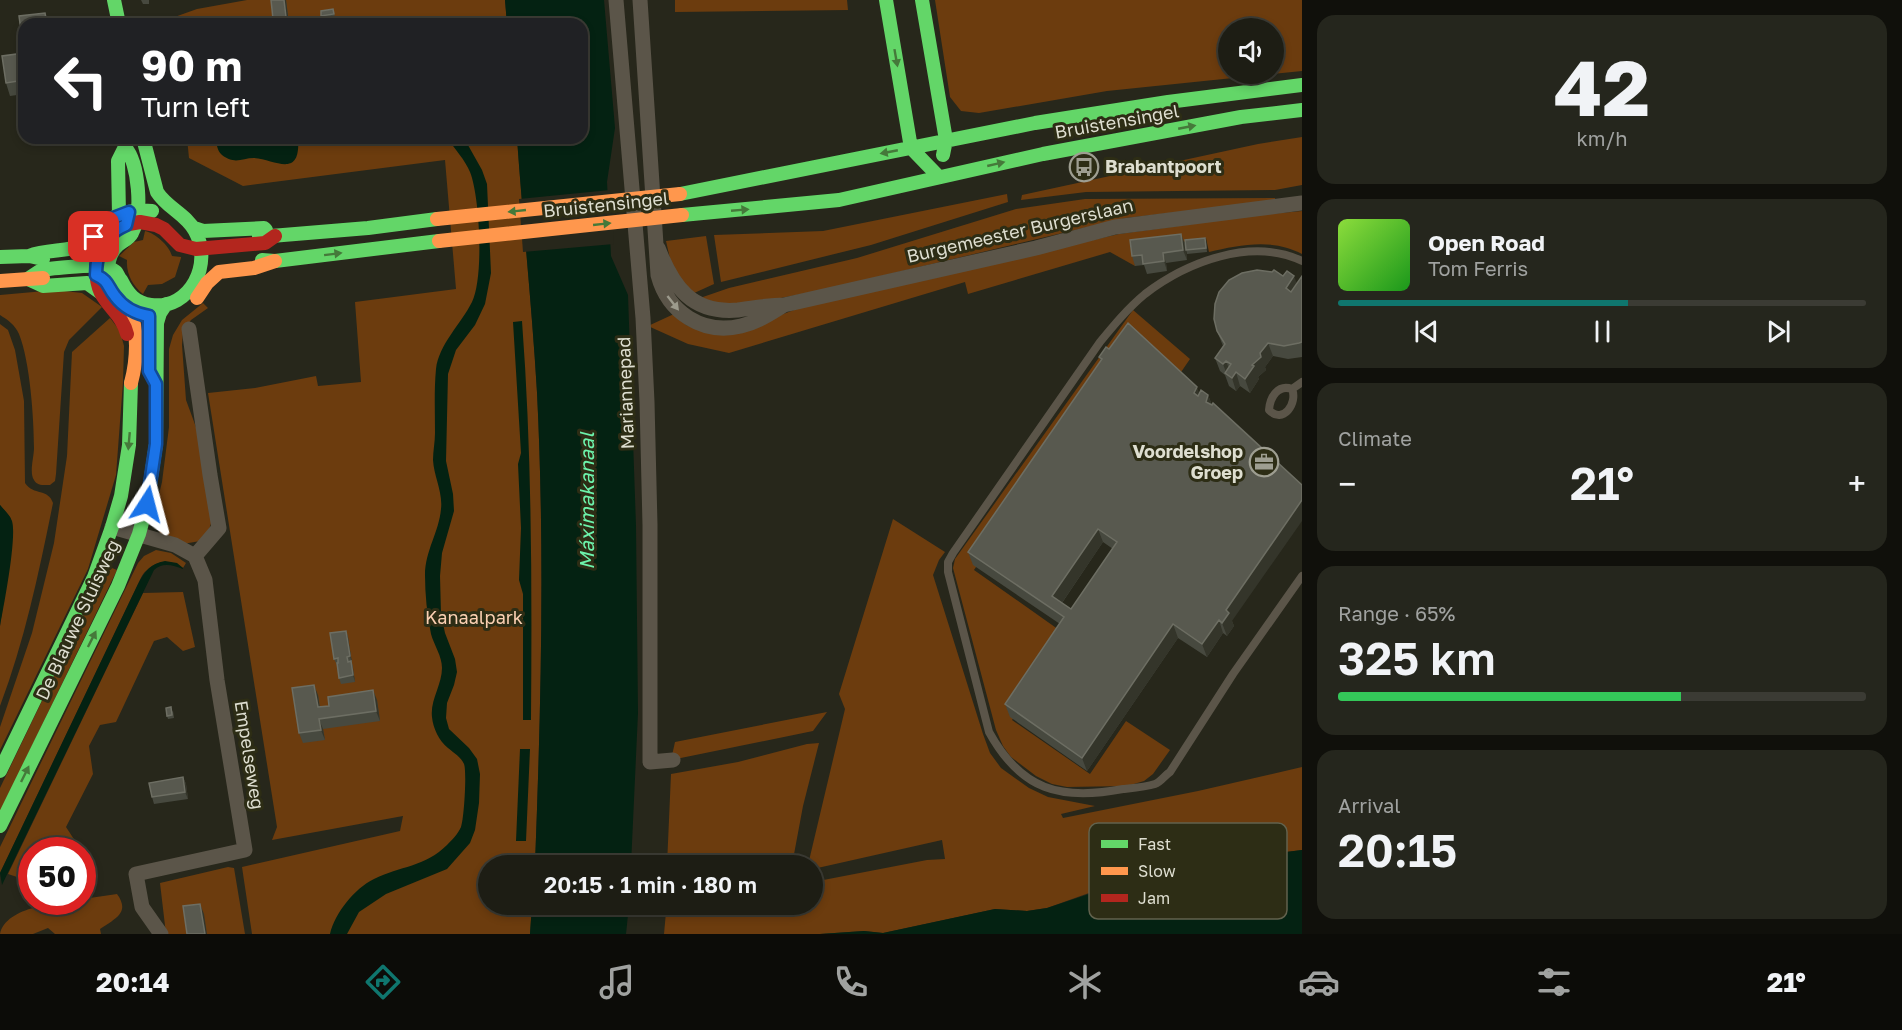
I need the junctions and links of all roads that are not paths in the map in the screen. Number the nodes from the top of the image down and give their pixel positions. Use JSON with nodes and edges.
{"nodes":[{"id":1,"x":103,"y":0,"type":"edge"},
{"id":2,"x":114,"y":0,"type":"edge"},
{"id":3,"x":616,"y":0,"type":"edge"},
{"id":4,"x":640,"y":0,"type":"edge"},
{"id":5,"x":886,"y":0,"type":"edge"},
{"id":6,"x":922,"y":0,"type":"edge"},
{"id":7,"x":106,"y":18,"type":"edge"},
{"id":8,"x":118,"y":18,"type":"edge"},
{"id":9,"x":1302,"y":85,"type":"edge"},
{"id":10,"x":1302,"y":110,"type":"edge"},
{"id":11,"x":946,"y":140,"type":"junction"},
{"id":12,"x":123,"y":144,"type":"edge"},
{"id":13,"x":125,"y":144,"type":"edge"},
{"id":14,"x":144,"y":144,"type":"edge"},
{"id":15,"x":911,"y":148,"type":"junction"},
{"id":16,"x":146,"y":153,"type":"junction"},
{"id":17,"x":939,"y":177,"type":"junction"},
{"id":18,"x":1302,"y":203,"type":"edge"},
{"id":19,"x":156,"y":212,"type":"junction"},
{"id":20,"x":130,"y":217,"type":"junction"},
{"id":21,"x":275,"y":236,"type":"junction"},
{"id":22,"x":98,"y":240,"type":"junction"},
{"id":23,"x":194,"y":240,"type":"junction"},
{"id":24,"x":0,"y":257,"type":"edge"},
{"id":25,"x":275,"y":261,"type":"junction"},
{"id":26,"x":1302,"y":261,"type":"edge"},
{"id":27,"x":200,"y":271,"type":"junction"},
{"id":28,"x":102,"y":277,"type":"junction"},
{"id":29,"x":28,"y":279,"type":"junction"},
{"id":30,"x":0,"y":281,"type":"edge"},
{"id":31,"x":129,"y":309,"type":"junction"},
{"id":32,"x":160,"y":311,"type":"junction"},
{"id":33,"x":189,"y":329,"type":"dead end"},
{"id":34,"x":1302,"y":382,"type":"edge"},
{"id":35,"x":131,"y":383,"type":"junction"},
{"id":36,"x":156,"y":384,"type":"junction"},
{"id":37,"x":1292,"y":389,"type":"dead end"},
{"id":38,"x":112,"y":527,"type":"junction"},
{"id":39,"x":139,"y":534,"type":"junction"},
{"id":40,"x":195,"y":556,"type":"junction"},
{"id":41,"x":1302,"y":576,"type":"edge"},
{"id":42,"x":673,"y":760,"type":"dead end"},
{"id":43,"x":0,"y":771,"type":"edge"},
{"id":44,"x":0,"y":826,"type":"edge"},
{"id":45,"x":161,"y":934,"type":"edge"}],
"edges":[{"from":1,"to":7,"type":"main road"},
{"from":2,"to":8,"type":"main road"},
{"from":3,"to":42,"type":"street","name":"Mariannepad"},
{"from":4,"to":18,"type":"street","name":"Burgemeester Burgerslaan"},
{"from":5,"to":15,"type":"main road","one_way":true},
{"from":6,"to":11,"type":"main road"},
{"from":9,"to":11,"type":"main road","name":"Bruistensingel"},
{"from":17,"to":10,"type":"main road","name":"Bruistensingel","one_way":true},
{"from":11,"to":15,"type":"main road","name":"Bruistensingel"},
{"from":11,"to":17,"type":"main road"},
{"from":12,"to":20,"type":"main road"},
{"from":13,"to":20,"type":"main road"},
{"from":14,"to":16,"type":"main road"},
{"from":15,"to":17,"type":"main road"},
{"from":15,"to":21,"type":"main road","name":"Bruistensingel","one_way":true,"bridge":true},
{"from":16,"to":19,"type":"main road"},
{"from":16,"to":23,"type":"main road"},
{"from":25,"to":17,"type":"main road","name":"Bruistensingel","one_way":true,"bridge":true},
{"from":19,"to":20,"type":"main road"},
{"from":19,"to":23,"type":"main road"},
{"from":20,"to":22,"type":"main road"},
{"from":20,"to":23,"type":"main road"},
{"from":20,"to":28,"type":"main road"},
{"from":21,"to":23,"type":"main road","name":"Bruistensingel"},
{"from":21,"to":23,"type":"main road","name":"Bruistensingel"},
{"from":22,"to":24,"type":"main road"},
{"from":22,"to":28,"type":"main road"},
{"from":23,"to":27,"type":"main road"},
{"from":23,"to":32,"type":"main road"},
{"from":25,"to":27,"type":"main road","name":"Bruistensingel"},
{"from":25,"to":32,"type":"main road","name":"Bruistensingel"},
{"from":26,"to":41,"type":"lane"},
{"from":27,"to":32,"type":"main road"},
{"from":28,"to":29,"type":"main road"},
{"from":28,"to":29,"type":"main road"},
{"from":28,"to":31,"type":"main road"},
{"from":28,"to":32,"type":"main road"},
{"from":28,"to":35,"type":"main road","name":"De Blauwe Sluisweg"},
{"from":29,"to":30,"type":"main road"},
{"from":31,"to":32,"type":"main road"},
{"from":31,"to":35,"type":"main road","name":"De Blauwe Sluisweg"},
{"from":32,"to":36,"type":"main road","name":"De Blauwe Sluisweg"},
{"from":32,"to":36,"type":"main road","name":"De Blauwe Sluisweg"},
{"from":33,"to":40,"type":"street"},
{"from":34,"to":37,"type":"lane"},
{"from":35,"to":38,"type":"main road","name":"De Blauwe Sluisweg","one_way":true},
{"from":36,"to":39,"type":"main road","name":"De Blauwe Sluisweg"},
{"from":38,"to":39,"type":"street"},
{"from":38,"to":43,"type":"main road","name":"De Blauwe Sluisweg"},
{"from":39,"to":40,"type":"street"},
{"from":44,"to":39,"type":"main road","name":"De Blauwe Sluisweg","one_way":true},
{"from":40,"to":45,"type":"street","name":"Empelseweg"}]}
